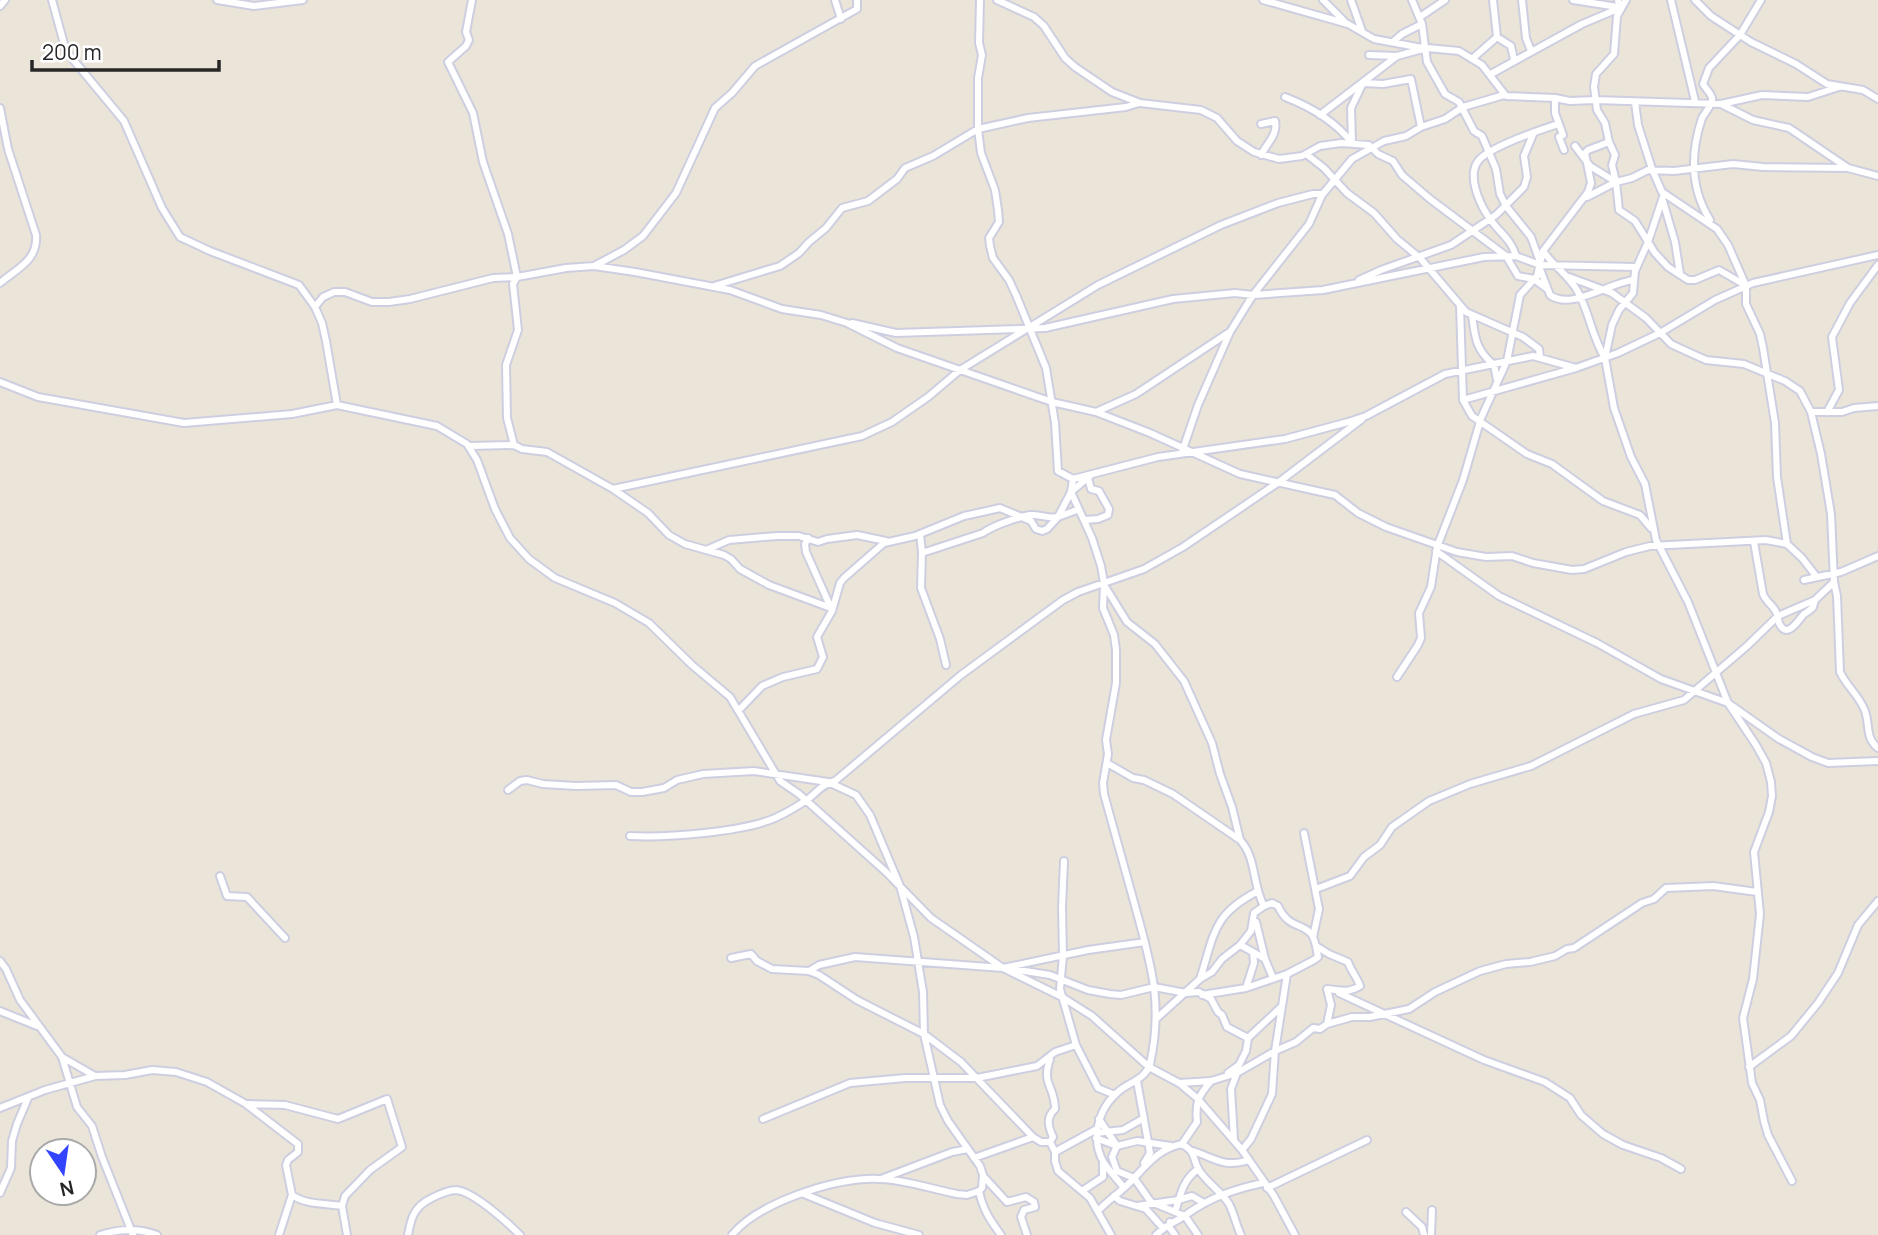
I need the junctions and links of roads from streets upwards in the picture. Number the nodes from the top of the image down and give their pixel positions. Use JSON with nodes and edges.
{"nodes":[{"id":1,"x":5,"y":0,"type":"edge"},
{"id":2,"x":52,"y":0,"type":"edge"},
{"id":3,"x":217,"y":0,"type":"edge"},
{"id":4,"x":303,"y":0,"type":"edge"},
{"id":5,"x":472,"y":0,"type":"edge"},
{"id":6,"x":835,"y":0,"type":"edge"},
{"id":7,"x":857,"y":0,"type":"edge"},
{"id":8,"x":980,"y":0,"type":"edge"},
{"id":9,"x":997,"y":0,"type":"edge"},
{"id":10,"x":1263,"y":0,"type":"edge"},
{"id":11,"x":1323,"y":0,"type":"edge"},
{"id":12,"x":1351,"y":0,"type":"edge"},
{"id":13,"x":1412,"y":0,"type":"edge"},
{"id":14,"x":1445,"y":0,"type":"edge"},
{"id":15,"x":1493,"y":0,"type":"edge"},
{"id":16,"x":1522,"y":0,"type":"edge"},
{"id":17,"x":1573,"y":0,"type":"edge"},
{"id":18,"x":1626,"y":0,"type":"edge"},
{"id":19,"x":1671,"y":0,"type":"edge"},
{"id":20,"x":1695,"y":0,"type":"edge"},
{"id":21,"x":1761,"y":0,"type":"edge"},
{"id":22,"x":1619,"y":4,"type":"edge"},
{"id":23,"x":0,"y":6,"type":"edge"},
{"id":24,"x":841,"y":19,"type":"junction"},
{"id":25,"x":1421,"y":20,"type":"junction"},
{"id":26,"x":1348,"y":24,"type":"junction"},
{"id":27,"x":1362,"y":31,"type":"junction"},
{"id":28,"x":1741,"y":35,"type":"junction"},
{"id":29,"x":1497,"y":37,"type":"junction"},
{"id":30,"x":1394,"y":41,"type":"junction"},
{"id":31,"x":1424,"y":48,"type":"junction"},
{"id":32,"x":1531,"y":51,"type":"junction"},
{"id":33,"x":1368,"y":55,"type":"dead end"},
{"id":34,"x":1397,"y":56,"type":"junction"},
{"id":35,"x":1472,"y":59,"type":"junction"},
{"id":36,"x":1514,"y":60,"type":"junction"},
{"id":37,"x":1491,"y":74,"type":"junction"},
{"id":38,"x":1363,"y":83,"type":"junction"},
{"id":39,"x":1839,"y":87,"type":"junction"},
{"id":40,"x":1504,"y":95,"type":"junction"},
{"id":41,"x":1285,"y":97,"type":"dead end"},
{"id":42,"x":1555,"y":98,"type":"junction"},
{"id":43,"x":1878,"y":99,"type":"edge"},
{"id":44,"x":1595,"y":100,"type":"junction"},
{"id":45,"x":1695,"y":101,"type":"junction"},
{"id":46,"x":1635,"y":102,"type":"junction"},
{"id":47,"x":1140,"y":103,"type":"junction"},
{"id":48,"x":1711,"y":103,"type":"junction"},
{"id":49,"x":1721,"y":104,"type":"junction"},
{"id":50,"x":1463,"y":107,"type":"junction"},
{"id":51,"x":0,"y":108,"type":"edge"},
{"id":52,"x":1320,"y":115,"type":"junction"},
{"id":53,"x":1276,"y":116,"type":"dead end"},
{"id":54,"x":1261,"y":124,"type":"dead end"},
{"id":55,"x":1558,"y":124,"type":"junction"},
{"id":56,"x":1421,"y":127,"type":"junction"},
{"id":57,"x":978,"y":129,"type":"junction"},
{"id":58,"x":1534,"y":132,"type":"junction"},
{"id":59,"x":1276,"y":136,"type":"junction"},
{"id":60,"x":1609,"y":142,"type":"junction"},
{"id":61,"x":1352,"y":143,"type":"junction"},
{"id":62,"x":1575,"y":146,"type":"dead end"},
{"id":63,"x":1373,"y":147,"type":"junction"},
{"id":64,"x":1564,"y":150,"type":"dead end"},
{"id":65,"x":1491,"y":153,"type":"junction"},
{"id":66,"x":1306,"y":154,"type":"junction"},
{"id":67,"x":1261,"y":155,"type":"junction"},
{"id":68,"x":1587,"y":160,"type":"junction"},
{"id":69,"x":1692,"y":167,"type":"junction"},
{"id":70,"x":1849,"y":167,"type":"junction"},
{"id":71,"x":1652,"y":169,"type":"junction"},
{"id":72,"x":1878,"y":176,"type":"edge"},
{"id":73,"x":1335,"y":180,"type":"junction"},
{"id":74,"x":1616,"y":182,"type":"junction"},
{"id":75,"x":1323,"y":194,"type":"junction"},
{"id":76,"x":1663,"y":196,"type":"junction"},
{"id":77,"x":1583,"y":200,"type":"junction"},
{"id":78,"x":1506,"y":206,"type":"junction"},
{"id":79,"x":1489,"y":219,"type":"junction"},
{"id":80,"x":1713,"y":225,"type":"junction"},
{"id":81,"x":1472,"y":231,"type":"junction"},
{"id":82,"x":1648,"y":242,"type":"junction"},
{"id":83,"x":1543,"y":251,"type":"junction"},
{"id":84,"x":1878,"y":255,"type":"edge"},
{"id":85,"x":1506,"y":256,"type":"junction"},
{"id":86,"x":1516,"y":256,"type":"junction"},
{"id":87,"x":1420,"y":258,"type":"junction"},
{"id":88,"x":1556,"y":265,"type":"junction"},
{"id":89,"x":1878,"y":265,"type":"edge"},
{"id":90,"x":594,"y":266,"type":"junction"},
{"id":91,"x":1540,"y":266,"type":"junction"},
{"id":92,"x":1637,"y":267,"type":"junction"},
{"id":93,"x":1430,"y":268,"type":"junction"},
{"id":94,"x":1680,"y":274,"type":"junction"},
{"id":95,"x":517,"y":277,"type":"junction"},
{"id":96,"x":1569,"y":277,"type":"junction"},
{"id":97,"x":1534,"y":279,"type":"junction"},
{"id":98,"x":1634,"y":280,"type":"junction"},
{"id":99,"x":0,"y":283,"type":"edge"},
{"id":100,"x":1353,"y":283,"type":"junction"},
{"id":101,"x":1746,"y":286,"type":"junction"},
{"id":102,"x":712,"y":287,"type":"junction"},
{"id":103,"x":1546,"y":288,"type":"junction"},
{"id":104,"x":1603,"y":289,"type":"junction"},
{"id":105,"x":1253,"y":295,"type":"junction"},
{"id":106,"x":1581,"y":297,"type":"junction"},
{"id":107,"x":1626,"y":302,"type":"junction"},
{"id":108,"x":1460,"y":306,"type":"junction"},
{"id":109,"x":315,"y":307,"type":"junction"},
{"id":110,"x":1472,"y":315,"type":"junction"},
{"id":111,"x":847,"y":323,"type":"junction"},
{"id":112,"x":1029,"y":328,"type":"junction"},
{"id":113,"x":1230,"y":332,"type":"junction"},
{"id":114,"x":1660,"y":332,"type":"junction"},
{"id":115,"x":1513,"y":333,"type":"junction"},
{"id":116,"x":1540,"y":357,"type":"junction"},
{"id":117,"x":1605,"y":358,"type":"junction"},
{"id":118,"x":1507,"y":361,"type":"junction"},
{"id":119,"x":1494,"y":365,"type":"junction"},
{"id":120,"x":1576,"y":368,"type":"junction"},
{"id":121,"x":960,"y":370,"type":"junction"},
{"id":122,"x":1463,"y":372,"type":"junction"},
{"id":123,"x":1767,"y":373,"type":"junction"},
{"id":124,"x":0,"y":382,"type":"edge"},
{"id":125,"x":1495,"y":388,"type":"junction"},
{"id":126,"x":1463,"y":400,"type":"junction"},
{"id":127,"x":1052,"y":402,"type":"junction"},
{"id":128,"x":337,"y":405,"type":"junction"},
{"id":129,"x":1878,"y":406,"type":"edge"},
{"id":130,"x":1096,"y":412,"type":"junction"},
{"id":131,"x":1811,"y":412,"type":"junction"},
{"id":132,"x":1827,"y":412,"type":"junction"},
{"id":133,"x":1366,"y":416,"type":"junction"},
{"id":134,"x":1480,"y":422,"type":"junction"},
{"id":135,"x":514,"y":445,"type":"junction"},
{"id":136,"x":470,"y":446,"type":"junction"},
{"id":137,"x":1185,"y":451,"type":"junction"},
{"id":138,"x":1090,"y":477,"type":"junction"},
{"id":139,"x":1073,"y":479,"type":"junction"},
{"id":140,"x":1279,"y":482,"type":"junction"},
{"id":141,"x":613,"y":489,"type":"junction"},
{"id":142,"x":1071,"y":492,"type":"junction"},
{"id":143,"x":1077,"y":510,"type":"junction"},
{"id":144,"x":1023,"y":517,"type":"junction"},
{"id":145,"x":1058,"y":517,"type":"junction"},
{"id":146,"x":1084,"y":520,"type":"junction"},
{"id":147,"x":1652,"y":530,"type":"junction"},
{"id":148,"x":920,"y":534,"type":"junction"},
{"id":149,"x":808,"y":538,"type":"junction"},
{"id":150,"x":1754,"y":541,"type":"junction"},
{"id":151,"x":890,"y":542,"type":"junction"},
{"id":152,"x":1787,"y":544,"type":"junction"},
{"id":153,"x":1659,"y":546,"type":"junction"},
{"id":154,"x":704,"y":550,"type":"junction"},
{"id":155,"x":1437,"y":550,"type":"junction"},
{"id":156,"x":922,"y":552,"type":"junction"},
{"id":157,"x":1878,"y":556,"type":"edge"},
{"id":158,"x":1834,"y":573,"type":"junction"},
{"id":159,"x":1816,"y":576,"type":"junction"},
{"id":160,"x":1804,"y":580,"type":"dead end"},
{"id":161,"x":1834,"y":582,"type":"junction"},
{"id":162,"x":1104,"y":583,"type":"junction"},
{"id":163,"x":1815,"y":600,"type":"junction"},
{"id":164,"x":831,"y":608,"type":"junction"},
{"id":165,"x":1778,"y":616,"type":"junction"},
{"id":166,"x":946,"y":665,"type":"dead end"},
{"id":167,"x":1717,"y":672,"type":"junction"},
{"id":168,"x":1397,"y":677,"type":"dead end"},
{"id":169,"x":1695,"y":690,"type":"junction"},
{"id":170,"x":1728,"y":703,"type":"junction"},
{"id":171,"x":739,"y":710,"type":"junction"},
{"id":172,"x":1878,"y":748,"type":"edge"},
{"id":173,"x":1878,"y":761,"type":"edge"},
{"id":174,"x":1107,"y":763,"type":"junction"},
{"id":175,"x":775,"y":775,"type":"junction"},
{"id":176,"x":828,"y":782,"type":"junction"},
{"id":177,"x":508,"y":790,"type":"dead end"},
{"id":178,"x":806,"y":801,"type":"junction"},
{"id":179,"x":1304,"y":833,"type":"dead end"},
{"id":180,"x":630,"y":836,"type":"dead end"},
{"id":181,"x":1240,"y":840,"type":"junction"},
{"id":182,"x":1064,"y":862,"type":"dead end"},
{"id":183,"x":220,"y":876,"type":"dead end"},
{"id":184,"x":900,"y":886,"type":"junction"},
{"id":185,"x":1316,"y":889,"type":"junction"},
{"id":186,"x":1258,"y":891,"type":"junction"},
{"id":187,"x":1757,"y":892,"type":"junction"},
{"id":188,"x":1878,"y":901,"type":"edge"},
{"id":189,"x":1264,"y":906,"type":"junction"},
{"id":190,"x":1254,"y":913,"type":"junction"},
{"id":191,"x":285,"y":938,"type":"dead end"},
{"id":192,"x":1314,"y":940,"type":"junction"},
{"id":193,"x":1145,"y":942,"type":"junction"},
{"id":194,"x":1240,"y":945,"type":"junction"},
{"id":195,"x":1253,"y":952,"type":"junction"},
{"id":196,"x":1063,"y":955,"type":"junction"},
{"id":197,"x":731,"y":958,"type":"dead end"},
{"id":198,"x":1265,"y":959,"type":"junction"},
{"id":199,"x":0,"y":961,"type":"edge"},
{"id":200,"x":918,"y":961,"type":"junction"},
{"id":201,"x":1003,"y":968,"type":"junction"},
{"id":202,"x":809,"y":971,"type":"junction"},
{"id":203,"x":1287,"y":974,"type":"junction"},
{"id":204,"x":1273,"y":978,"type":"junction"},
{"id":205,"x":1060,"y":979,"type":"junction"},
{"id":206,"x":1200,"y":979,"type":"junction"},
{"id":207,"x":1154,"y":987,"type":"junction"},
{"id":208,"x":1246,"y":988,"type":"junction"},
{"id":209,"x":1186,"y":993,"type":"junction"},
{"id":210,"x":1339,"y":993,"type":"junction"},
{"id":211,"x":1202,"y":995,"type":"junction"},
{"id":212,"x":1062,"y":997,"type":"junction"},
{"id":213,"x":1282,"y":1007,"type":"junction"},
{"id":214,"x":0,"y":1011,"type":"edge"},
{"id":215,"x":1383,"y":1014,"type":"junction"},
{"id":216,"x":1156,"y":1019,"type":"junction"},
{"id":217,"x":1327,"y":1024,"type":"junction"},
{"id":218,"x":38,"y":1027,"type":"junction"},
{"id":219,"x":924,"y":1034,"type":"junction"},
{"id":220,"x":1248,"y":1038,"type":"junction"},
{"id":221,"x":1076,"y":1045,"type":"junction"},
{"id":222,"x":1275,"y":1051,"type":"junction"},
{"id":223,"x":62,"y":1057,"type":"junction"},
{"id":224,"x":1051,"y":1057,"type":"junction"},
{"id":225,"x":1149,"y":1067,"type":"junction"},
{"id":226,"x":1749,"y":1067,"type":"junction"},
{"id":227,"x":1237,"y":1073,"type":"junction"},
{"id":228,"x":1227,"y":1075,"type":"junction"},
{"id":229,"x":95,"y":1076,"type":"junction"},
{"id":230,"x":936,"y":1079,"type":"junction"},
{"id":231,"x":977,"y":1079,"type":"junction"},
{"id":232,"x":1137,"y":1081,"type":"junction"},
{"id":233,"x":1210,"y":1081,"type":"junction"},
{"id":234,"x":70,"y":1083,"type":"junction"},
{"id":235,"x":1179,"y":1083,"type":"junction"},
{"id":236,"x":1115,"y":1094,"type":"junction"},
{"id":237,"x":28,"y":1098,"type":"junction"},
{"id":238,"x":1197,"y":1098,"type":"junction"},
{"id":239,"x":246,"y":1104,"type":"junction"},
{"id":240,"x":0,"y":1108,"type":"edge"},
{"id":241,"x":1143,"y":1118,"type":"junction"},
{"id":242,"x":763,"y":1119,"type":"dead end"},
{"id":243,"x":1099,"y":1119,"type":"junction"},
{"id":244,"x":1096,"y":1133,"type":"junction"},
{"id":245,"x":1109,"y":1133,"type":"junction"},
{"id":246,"x":1033,"y":1138,"type":"junction"},
{"id":247,"x":1367,"y":1140,"type":"dead end"},
{"id":248,"x":1235,"y":1141,"type":"junction"},
{"id":249,"x":1050,"y":1142,"type":"junction"},
{"id":250,"x":1147,"y":1143,"type":"junction"},
{"id":251,"x":1182,"y":1144,"type":"junction"},
{"id":252,"x":1117,"y":1146,"type":"junction"},
{"id":253,"x":1171,"y":1146,"type":"junction"},
{"id":254,"x":968,"y":1149,"type":"junction"},
{"id":255,"x":1192,"y":1150,"type":"junction"},
{"id":256,"x":1242,"y":1150,"type":"junction"},
{"id":257,"x":1055,"y":1152,"type":"junction"},
{"id":258,"x":974,"y":1158,"type":"junction"},
{"id":259,"x":1249,"y":1160,"type":"junction"},
{"id":260,"x":1103,"y":1161,"type":"junction"},
{"id":261,"x":1142,"y":1167,"type":"junction"},
{"id":262,"x":1198,"y":1169,"type":"junction"},
{"id":263,"x":1681,"y":1169,"type":"dead end"},
{"id":264,"x":984,"y":1175,"type":"junction"},
{"id":265,"x":1134,"y":1178,"type":"junction"},
{"id":266,"x":880,"y":1180,"type":"junction"},
{"id":267,"x":1792,"y":1181,"type":"dead end"},
{"id":268,"x":1265,"y":1185,"type":"junction"},
{"id":269,"x":1124,"y":1188,"type":"junction"},
{"id":270,"x":979,"y":1191,"type":"junction"},
{"id":271,"x":1082,"y":1191,"type":"junction"},
{"id":272,"x":0,"y":1193,"type":"edge"},
{"id":273,"x":804,"y":1194,"type":"junction"},
{"id":274,"x":1221,"y":1194,"type":"junction"},
{"id":275,"x":292,"y":1195,"type":"junction"},
{"id":276,"x":1114,"y":1196,"type":"junction"},
{"id":277,"x":1178,"y":1200,"type":"junction"},
{"id":278,"x":1151,"y":1202,"type":"junction"},
{"id":279,"x":1204,"y":1203,"type":"junction"},
{"id":280,"x":342,"y":1206,"type":"junction"},
{"id":281,"x":1137,"y":1206,"type":"junction"},
{"id":282,"x":1176,"y":1210,"type":"junction"},
{"id":283,"x":1432,"y":1210,"type":"dead end"},
{"id":284,"x":1098,"y":1211,"type":"junction"},
{"id":285,"x":1406,"y":1212,"type":"dead end"},
{"id":286,"x":1185,"y":1216,"type":"junction"},
{"id":287,"x":1170,"y":1223,"type":"junction"},
{"id":288,"x":1163,"y":1228,"type":"junction"},
{"id":289,"x":132,"y":1233,"type":"edge"},
{"id":290,"x":1241,"y":1234,"type":"edge"},
{"id":291,"x":100,"y":1235,"type":"edge"},
{"id":292,"x":157,"y":1235,"type":"edge"},
{"id":293,"x":279,"y":1235,"type":"edge"},
{"id":294,"x":347,"y":1235,"type":"edge"},
{"id":295,"x":408,"y":1235,"type":"edge"},
{"id":296,"x":520,"y":1235,"type":"edge"},
{"id":297,"x":732,"y":1235,"type":"edge"},
{"id":298,"x":919,"y":1235,"type":"edge"},
{"id":299,"x":1000,"y":1235,"type":"edge"},
{"id":300,"x":1027,"y":1235,"type":"edge"},
{"id":301,"x":1111,"y":1235,"type":"edge"},
{"id":302,"x":1156,"y":1235,"type":"edge"},
{"id":303,"x":1175,"y":1235,"type":"edge"},
{"id":304,"x":1198,"y":1235,"type":"edge"},
{"id":305,"x":1295,"y":1235,"type":"edge"},
{"id":306,"x":1424,"y":1235,"type":"edge"},
{"id":307,"x":1431,"y":1235,"type":"edge"}],
"edges":[{"from":1,"to":23,"type":"street"},
{"from":2,"to":109,"type":"street"},
{"from":3,"to":4,"type":"street"},
{"from":5,"to":95,"type":"street"},
{"from":6,"to":24,"type":"street"},
{"from":7,"to":24,"type":"street"},
{"from":8,"to":57,"type":"street"},
{"from":9,"to":47,"type":"street"},
{"from":10,"to":26,"type":"street"},
{"from":11,"to":26,"type":"street"},
{"from":12,"to":27,"type":"street"},
{"from":13,"to":25,"type":"street"},
{"from":14,"to":25,"type":"street"},
{"from":15,"to":29,"type":"street"},
{"from":16,"to":32,"type":"street"},
{"from":17,"to":22,"type":"street"},
{"from":18,"to":22,"type":"street"},
{"from":19,"to":45,"type":"street"},
{"from":20,"to":28,"type":"street"},
{"from":21,"to":28,"type":"street"},
{"from":22,"to":32,"type":"street"},
{"from":22,"to":44,"type":"street"},
{"from":24,"to":90,"type":"street"},
{"from":25,"to":30,"type":"street"},
{"from":25,"to":31,"type":"street"},
{"from":26,"to":27,"type":"street"},
{"from":27,"to":30,"type":"street"},
{"from":28,"to":39,"type":"street"},
{"from":28,"to":48,"type":"street"},
{"from":29,"to":35,"type":"street"},
{"from":29,"to":36,"type":"street"},
{"from":30,"to":31,"type":"street"},
{"from":31,"to":34,"type":"street"},
{"from":31,"to":35,"type":"street"},
{"from":31,"to":50,"type":"street"},
{"from":32,"to":36,"type":"street"},
{"from":33,"to":34,"type":"street"},
{"from":34,"to":38,"type":"street"},
{"from":35,"to":37,"type":"street"},
{"from":36,"to":37,"type":"street"},
{"from":37,"to":40,"type":"street"},
{"from":38,"to":52,"type":"street"},
{"from":38,"to":56,"type":"street"},
{"from":38,"to":61,"type":"street"},
{"from":39,"to":43,"type":"street"},
{"from":39,"to":49,"type":"street"},
{"from":40,"to":42,"type":"street"},
{"from":40,"to":50,"type":"street"},
{"from":41,"to":52,"type":"street"},
{"from":42,"to":44,"type":"street"},
{"from":42,"to":55,"type":"street"},
{"from":44,"to":46,"type":"street"},
{"from":44,"to":60,"type":"street"},
{"from":45,"to":46,"type":"street"},
{"from":45,"to":48,"type":"street"},
{"from":46,"to":71,"type":"street"},
{"from":47,"to":57,"type":"street"},
{"from":47,"to":67,"type":"street"},
{"from":48,"to":49,"type":"street"},
{"from":48,"to":69,"type":"street"},
{"from":49,"to":70,"type":"street"},
{"from":50,"to":56,"type":"street"},
{"from":50,"to":65,"type":"street"},
{"from":51,"to":99,"type":"street"},
{"from":52,"to":61,"type":"street"},
{"from":53,"to":59,"type":"street"},
{"from":54,"to":59,"type":"street"},
{"from":55,"to":58,"type":"street"},
{"from":55,"to":64,"type":"street"},
{"from":56,"to":63,"type":"street"},
{"from":57,"to":102,"type":"street"},
{"from":57,"to":112,"type":"street"},
{"from":58,"to":65,"type":"street"},
{"from":58,"to":78,"type":"street"},
{"from":59,"to":67,"type":"street"},
{"from":60,"to":68,"type":"street"},
{"from":60,"to":74,"type":"street"},
{"from":61,"to":63,"type":"street"},
{"from":61,"to":66,"type":"street"},
{"from":62,"to":68,"type":"street"},
{"from":63,"to":73,"type":"street"},
{"from":63,"to":81,"type":"street"},
{"from":65,"to":78,"type":"street"},
{"from":65,"to":79,"type":"street"},
{"from":66,"to":67,"type":"street"},
{"from":66,"to":73,"type":"street"},
{"from":68,"to":74,"type":"street"},
{"from":68,"to":77,"type":"street"},
{"from":69,"to":70,"type":"street"},
{"from":69,"to":71,"type":"street"},
{"from":69,"to":80,"type":"street"},
{"from":70,"to":72,"type":"street"},
{"from":71,"to":74,"type":"street"},
{"from":71,"to":76,"type":"street"},
{"from":73,"to":75,"type":"street"},
{"from":73,"to":87,"type":"street"},
{"from":74,"to":77,"type":"street"},
{"from":74,"to":82,"type":"street"},
{"from":75,"to":105,"type":"street"},
{"from":75,"to":112,"type":"street"},
{"from":76,"to":80,"type":"street"},
{"from":76,"to":82,"type":"street"},
{"from":76,"to":94,"type":"street"},
{"from":77,"to":83,"type":"street"},
{"from":78,"to":79,"type":"street"},
{"from":78,"to":91,"type":"street"},
{"from":79,"to":81,"type":"street"},
{"from":79,"to":86,"type":"street"},
{"from":80,"to":101,"type":"street"},
{"from":81,"to":85,"type":"street"},
{"from":81,"to":87,"type":"street"},
{"from":82,"to":92,"type":"street"},
{"from":82,"to":94,"type":"street"},
{"from":83,"to":88,"type":"street"},
{"from":83,"to":91,"type":"street"},
{"from":84,"to":101,"type":"street"},
{"from":85,"to":86,"type":"street"},
{"from":85,"to":93,"type":"street"},
{"from":85,"to":97,"type":"street"},
{"from":86,"to":91,"type":"street"},
{"from":87,"to":93,"type":"street"},
{"from":87,"to":100,"type":"street"},
{"from":88,"to":91,"type":"street"},
{"from":88,"to":92,"type":"street"},
{"from":88,"to":96,"type":"street"},
{"from":89,"to":132,"type":"street"},
{"from":90,"to":95,"type":"street"},
{"from":90,"to":102,"type":"street"},
{"from":91,"to":97,"type":"street"},
{"from":91,"to":103,"type":"street"},
{"from":92,"to":98,"type":"street"},
{"from":93,"to":100,"type":"street"},
{"from":93,"to":108,"type":"street"},
{"from":94,"to":101,"type":"street"},
{"from":95,"to":109,"type":"street"},
{"from":95,"to":135,"type":"street"},
{"from":96,"to":104,"type":"street"},
{"from":96,"to":106,"type":"street"},
{"from":97,"to":103,"type":"street"},
{"from":97,"to":115,"type":"street"},
{"from":98,"to":104,"type":"street"},
{"from":98,"to":107,"type":"street"},
{"from":100,"to":105,"type":"street"},
{"from":101,"to":114,"type":"street"},
{"from":101,"to":123,"type":"street"},
{"from":102,"to":111,"type":"street"},
{"from":103,"to":106,"type":"street"},
{"from":104,"to":106,"type":"street"},
{"from":104,"to":107,"type":"street"},
{"from":105,"to":112,"type":"street"},
{"from":105,"to":113,"type":"street"},
{"from":106,"to":117,"type":"street"},
{"from":107,"to":114,"type":"street"},
{"from":107,"to":117,"type":"street"},
{"from":108,"to":110,"type":"street"},
{"from":108,"to":122,"type":"street"},
{"from":109,"to":128,"type":"street"},
{"from":110,"to":115,"type":"street"},
{"from":110,"to":119,"type":"street"},
{"from":111,"to":112,"type":"street"},
{"from":111,"to":121,"type":"street"},
{"from":112,"to":121,"type":"street"},
{"from":112,"to":127,"type":"street"},
{"from":113,"to":130,"type":"street"},
{"from":113,"to":137,"type":"street"},
{"from":114,"to":117,"type":"street"},
{"from":114,"to":123,"type":"street"},
{"from":115,"to":116,"type":"street"},
{"from":115,"to":118,"type":"street"},
{"from":116,"to":118,"type":"street"},
{"from":116,"to":120,"type":"street"},
{"from":117,"to":120,"type":"street"},
{"from":117,"to":147,"type":"street"},
{"from":118,"to":119,"type":"street"},
{"from":118,"to":125,"type":"street"},
{"from":119,"to":122,"type":"street"},
{"from":119,"to":125,"type":"street"},
{"from":120,"to":125,"type":"street"},
{"from":121,"to":127,"type":"street"},
{"from":121,"to":141,"type":"street"},
{"from":122,"to":126,"type":"street"},
{"from":122,"to":133,"type":"street"},
{"from":123,"to":131,"type":"street"},
{"from":123,"to":152,"type":"street"},
{"from":124,"to":128,"type":"street"},
{"from":125,"to":126,"type":"street"},
{"from":125,"to":134,"type":"street"},
{"from":126,"to":134,"type":"street"},
{"from":127,"to":130,"type":"street"},
{"from":127,"to":139,"type":"street"},
{"from":128,"to":136,"type":"street"},
{"from":129,"to":132,"type":"street"},
{"from":130,"to":137,"type":"street"},
{"from":131,"to":132,"type":"street"},
{"from":131,"to":158,"type":"street"},
{"from":133,"to":137,"type":"street"},
{"from":133,"to":140,"type":"street"},
{"from":134,"to":147,"type":"street"},
{"from":134,"to":155,"type":"street"},
{"from":135,"to":136,"type":"street"},
{"from":135,"to":141,"type":"street"},
{"from":136,"to":171,"type":"street"},
{"from":137,"to":138,"type":"street"},
{"from":137,"to":140,"type":"street"},
{"from":138,"to":139,"type":"street"},
{"from":138,"to":142,"type":"street"},
{"from":138,"to":146,"type":"street"},
{"from":139,"to":142,"type":"street"},
{"from":140,"to":155,"type":"street"},
{"from":140,"to":162,"type":"street"},
{"from":141,"to":154,"type":"street"},
{"from":142,"to":143,"type":"street"},
{"from":142,"to":145,"type":"street"},
{"from":143,"to":145,"type":"street"},
{"from":143,"to":146,"type":"street"},
{"from":144,"to":145,"type":"street"},
{"from":144,"to":145,"type":"street"},
{"from":144,"to":148,"type":"street"},
{"from":144,"to":156,"type":"street"},
{"from":146,"to":162,"type":"street"},
{"from":147,"to":153,"type":"street"},
{"from":148,"to":151,"type":"street"},
{"from":148,"to":156,"type":"street"},
{"from":149,"to":151,"type":"street"},
{"from":149,"to":154,"type":"street"},
{"from":149,"to":164,"type":"street"},
{"from":150,"to":152,"type":"street"},
{"from":150,"to":153,"type":"street"},
{"from":150,"to":165,"type":"street"},
{"from":151,"to":164,"type":"street"},
{"from":152,"to":159,"type":"street"},
{"from":153,"to":155,"type":"street"},
{"from":153,"to":167,"type":"street"},
{"from":154,"to":164,"type":"street"},
{"from":155,"to":168,"type":"street"},
{"from":155,"to":169,"type":"street"},
{"from":156,"to":166,"type":"street"},
{"from":157,"to":158,"type":"street"},
{"from":158,"to":159,"type":"street"},
{"from":158,"to":161,"type":"street"},
{"from":159,"to":160,"type":"street"},
{"from":161,"to":163,"type":"street"},
{"from":161,"to":172,"type":"street"},
{"from":162,"to":174,"type":"street"},
{"from":162,"to":176,"type":"street"},
{"from":162,"to":181,"type":"street"},
{"from":163,"to":165,"type":"street"},
{"from":163,"to":165,"type":"street"},
{"from":164,"to":171,"type":"street"},
{"from":165,"to":167,"type":"street"},
{"from":167,"to":169,"type":"street"},
{"from":167,"to":170,"type":"street"},
{"from":169,"to":170,"type":"street"},
{"from":169,"to":185,"type":"street"},
{"from":170,"to":173,"type":"street"},
{"from":170,"to":187,"type":"street"},
{"from":171,"to":175,"type":"street"},
{"from":174,"to":181,"type":"street"},
{"from":174,"to":193,"type":"street"},
{"from":175,"to":176,"type":"street"},
{"from":175,"to":177,"type":"street"},
{"from":175,"to":178,"type":"street"},
{"from":176,"to":178,"type":"street"},
{"from":176,"to":184,"type":"street"},
{"from":178,"to":180,"type":"street"},
{"from":178,"to":184,"type":"street"},
{"from":179,"to":185,"type":"street"},
{"from":181,"to":186,"type":"street"},
{"from":182,"to":196,"type":"street"},
{"from":183,"to":191,"type":"street"},
{"from":184,"to":200,"type":"street"},
{"from":184,"to":201,"type":"street"},
{"from":185,"to":192,"type":"street"},
{"from":186,"to":189,"type":"street"},
{"from":186,"to":206,"type":"street"},
{"from":187,"to":215,"type":"street"},
{"from":187,"to":226,"type":"street"},
{"from":188,"to":226,"type":"street"},
{"from":189,"to":190,"type":"street"},
{"from":189,"to":192,"type":"street"},
{"from":190,"to":194,"type":"street"},
{"from":190,"to":198,"type":"street"},
{"from":192,"to":203,"type":"street"},
{"from":192,"to":210,"type":"street"},
{"from":193,"to":196,"type":"street"},
{"from":193,"to":207,"type":"street"},
{"from":194,"to":195,"type":"street"},
{"from":194,"to":206,"type":"street"},
{"from":195,"to":198,"type":"street"},
{"from":195,"to":208,"type":"street"},
{"from":196,"to":201,"type":"street"},
{"from":196,"to":205,"type":"street"},
{"from":197,"to":202,"type":"street"},
{"from":198,"to":204,"type":"street"},
{"from":199,"to":218,"type":"street"},
{"from":200,"to":201,"type":"street"},
{"from":200,"to":202,"type":"street"},
{"from":200,"to":219,"type":"street"},
{"from":201,"to":205,"type":"street"},
{"from":201,"to":212,"type":"street"},
{"from":202,"to":219,"type":"street"},
{"from":203,"to":204,"type":"street"},
{"from":203,"to":213,"type":"street"},
{"from":204,"to":208,"type":"street"},
{"from":205,"to":207,"type":"street"},
{"from":205,"to":212,"type":"street"},
{"from":206,"to":209,"type":"street"},
{"from":207,"to":209,"type":"street"},
{"from":207,"to":216,"type":"street"},
{"from":208,"to":211,"type":"street"},
{"from":209,"to":211,"type":"street"},
{"from":209,"to":216,"type":"street"},
{"from":210,"to":215,"type":"street"},
{"from":210,"to":217,"type":"street"},
{"from":211,"to":220,"type":"street"},
{"from":212,"to":221,"type":"street"},
{"from":212,"to":225,"type":"street"},
{"from":213,"to":220,"type":"street"},
{"from":213,"to":222,"type":"street"},
{"from":214,"to":218,"type":"street"},
{"from":215,"to":217,"type":"street"},
{"from":215,"to":263,"type":"street"},
{"from":216,"to":225,"type":"street"},
{"from":217,"to":222,"type":"street"},
{"from":218,"to":223,"type":"street"},
{"from":219,"to":230,"type":"street"},
{"from":219,"to":231,"type":"street"},
{"from":220,"to":228,"type":"street"},
{"from":221,"to":224,"type":"street"},
{"from":221,"to":236,"type":"street"},
{"from":222,"to":227,"type":"street"},
{"from":222,"to":256,"type":"street"},
{"from":223,"to":229,"type":"street"},
{"from":223,"to":234,"type":"street"},
{"from":224,"to":231,"type":"street"},
{"from":224,"to":249,"type":"street"},
{"from":225,"to":232,"type":"street"},
{"from":225,"to":235,"type":"street"},
{"from":226,"to":267,"type":"street"},
{"from":227,"to":228,"type":"street"},
{"from":227,"to":248,"type":"street"},
{"from":228,"to":233,"type":"street"},
{"from":229,"to":234,"type":"street"},
{"from":229,"to":239,"type":"street"},
{"from":230,"to":231,"type":"street"},
{"from":230,"to":242,"type":"street"},
{"from":230,"to":254,"type":"street"},
{"from":231,"to":246,"type":"street"},
{"from":232,"to":236,"type":"street"},
{"from":232,"to":241,"type":"street"},
{"from":233,"to":235,"type":"street"},
{"from":233,"to":238,"type":"street"},
{"from":234,"to":237,"type":"street"},
{"from":234,"to":289,"type":"street"},
{"from":235,"to":238,"type":"street"},
{"from":236,"to":243,"type":"street"},
{"from":237,"to":240,"type":"street"},
{"from":237,"to":272,"type":"street"},
{"from":238,"to":248,"type":"street"},
{"from":238,"to":251,"type":"street"},
{"from":239,"to":275,"type":"street"},
{"from":239,"to":280,"type":"street"},
{"from":241,"to":245,"type":"street"},
{"from":241,"to":250,"type":"street"},
{"from":243,"to":244,"type":"street"},
{"from":243,"to":245,"type":"street"},
{"from":244,"to":245,"type":"street"},
{"from":244,"to":252,"type":"street"},
{"from":244,"to":257,"type":"street"},
{"from":244,"to":260,"type":"street"},
{"from":245,"to":252,"type":"street"},
{"from":246,"to":249,"type":"street"},
{"from":246,"to":258,"type":"street"},
{"from":247,"to":268,"type":"street"},
{"from":248,"to":256,"type":"street"},
{"from":249,"to":257,"type":"street"},
{"from":250,"to":252,"type":"street"},
{"from":250,"to":253,"type":"street"},
{"from":250,"to":261,"type":"street"},
{"from":251,"to":253,"type":"street"},
{"from":251,"to":255,"type":"street"},
{"from":252,"to":265,"type":"street"},
{"from":253,"to":261,"type":"street"},
{"from":254,"to":258,"type":"street"},
{"from":254,"to":266,"type":"street"},
{"from":255,"to":259,"type":"street"},
{"from":255,"to":262,"type":"street"},
{"from":256,"to":259,"type":"street"},
{"from":257,"to":271,"type":"street"},
{"from":258,"to":264,"type":"street"},
{"from":259,"to":268,"type":"street"},
{"from":260,"to":269,"type":"street"},
{"from":260,"to":271,"type":"street"},
{"from":261,"to":265,"type":"street"},
{"from":262,"to":274,"type":"street"},
{"from":262,"to":277,"type":"street"},
{"from":264,"to":270,"type":"street"},
{"from":264,"to":300,"type":"street"},
{"from":265,"to":269,"type":"street"},
{"from":265,"to":278,"type":"street"},
{"from":266,"to":270,"type":"street"},
{"from":266,"to":273,"type":"street"},
{"from":268,"to":274,"type":"street"},
{"from":268,"to":305,"type":"street"},
{"from":269,"to":276,"type":"street"},
{"from":270,"to":299,"type":"street"},
{"from":271,"to":284,"type":"street"},
{"from":273,"to":297,"type":"street"},
{"from":273,"to":298,"type":"street"},
{"from":274,"to":279,"type":"street"},
{"from":274,"to":290,"type":"street"},
{"from":275,"to":280,"type":"street"},
{"from":275,"to":293,"type":"street"},
{"from":276,"to":281,"type":"street"},
{"from":276,"to":284,"type":"street"},
{"from":277,"to":278,"type":"street"},
{"from":277,"to":279,"type":"street"},
{"from":277,"to":282,"type":"street"},
{"from":278,"to":281,"type":"street"},
{"from":278,"to":282,"type":"street"},
{"from":279,"to":286,"type":"street"},
{"from":280,"to":294,"type":"street"},
{"from":281,"to":288,"type":"street"},
{"from":282,"to":286,"type":"street"},
{"from":282,"to":287,"type":"street"},
{"from":283,"to":307,"type":"street"},
{"from":284,"to":301,"type":"street"},
{"from":285,"to":306,"type":"street"},
{"from":286,"to":287,"type":"street"},
{"from":286,"to":304,"type":"street"},
{"from":287,"to":288,"type":"street"},
{"from":287,"to":303,"type":"street"},
{"from":288,"to":302,"type":"street"},
{"from":289,"to":291,"type":"street"},
{"from":289,"to":292,"type":"street"},
{"from":295,"to":296,"type":"street"}]}
